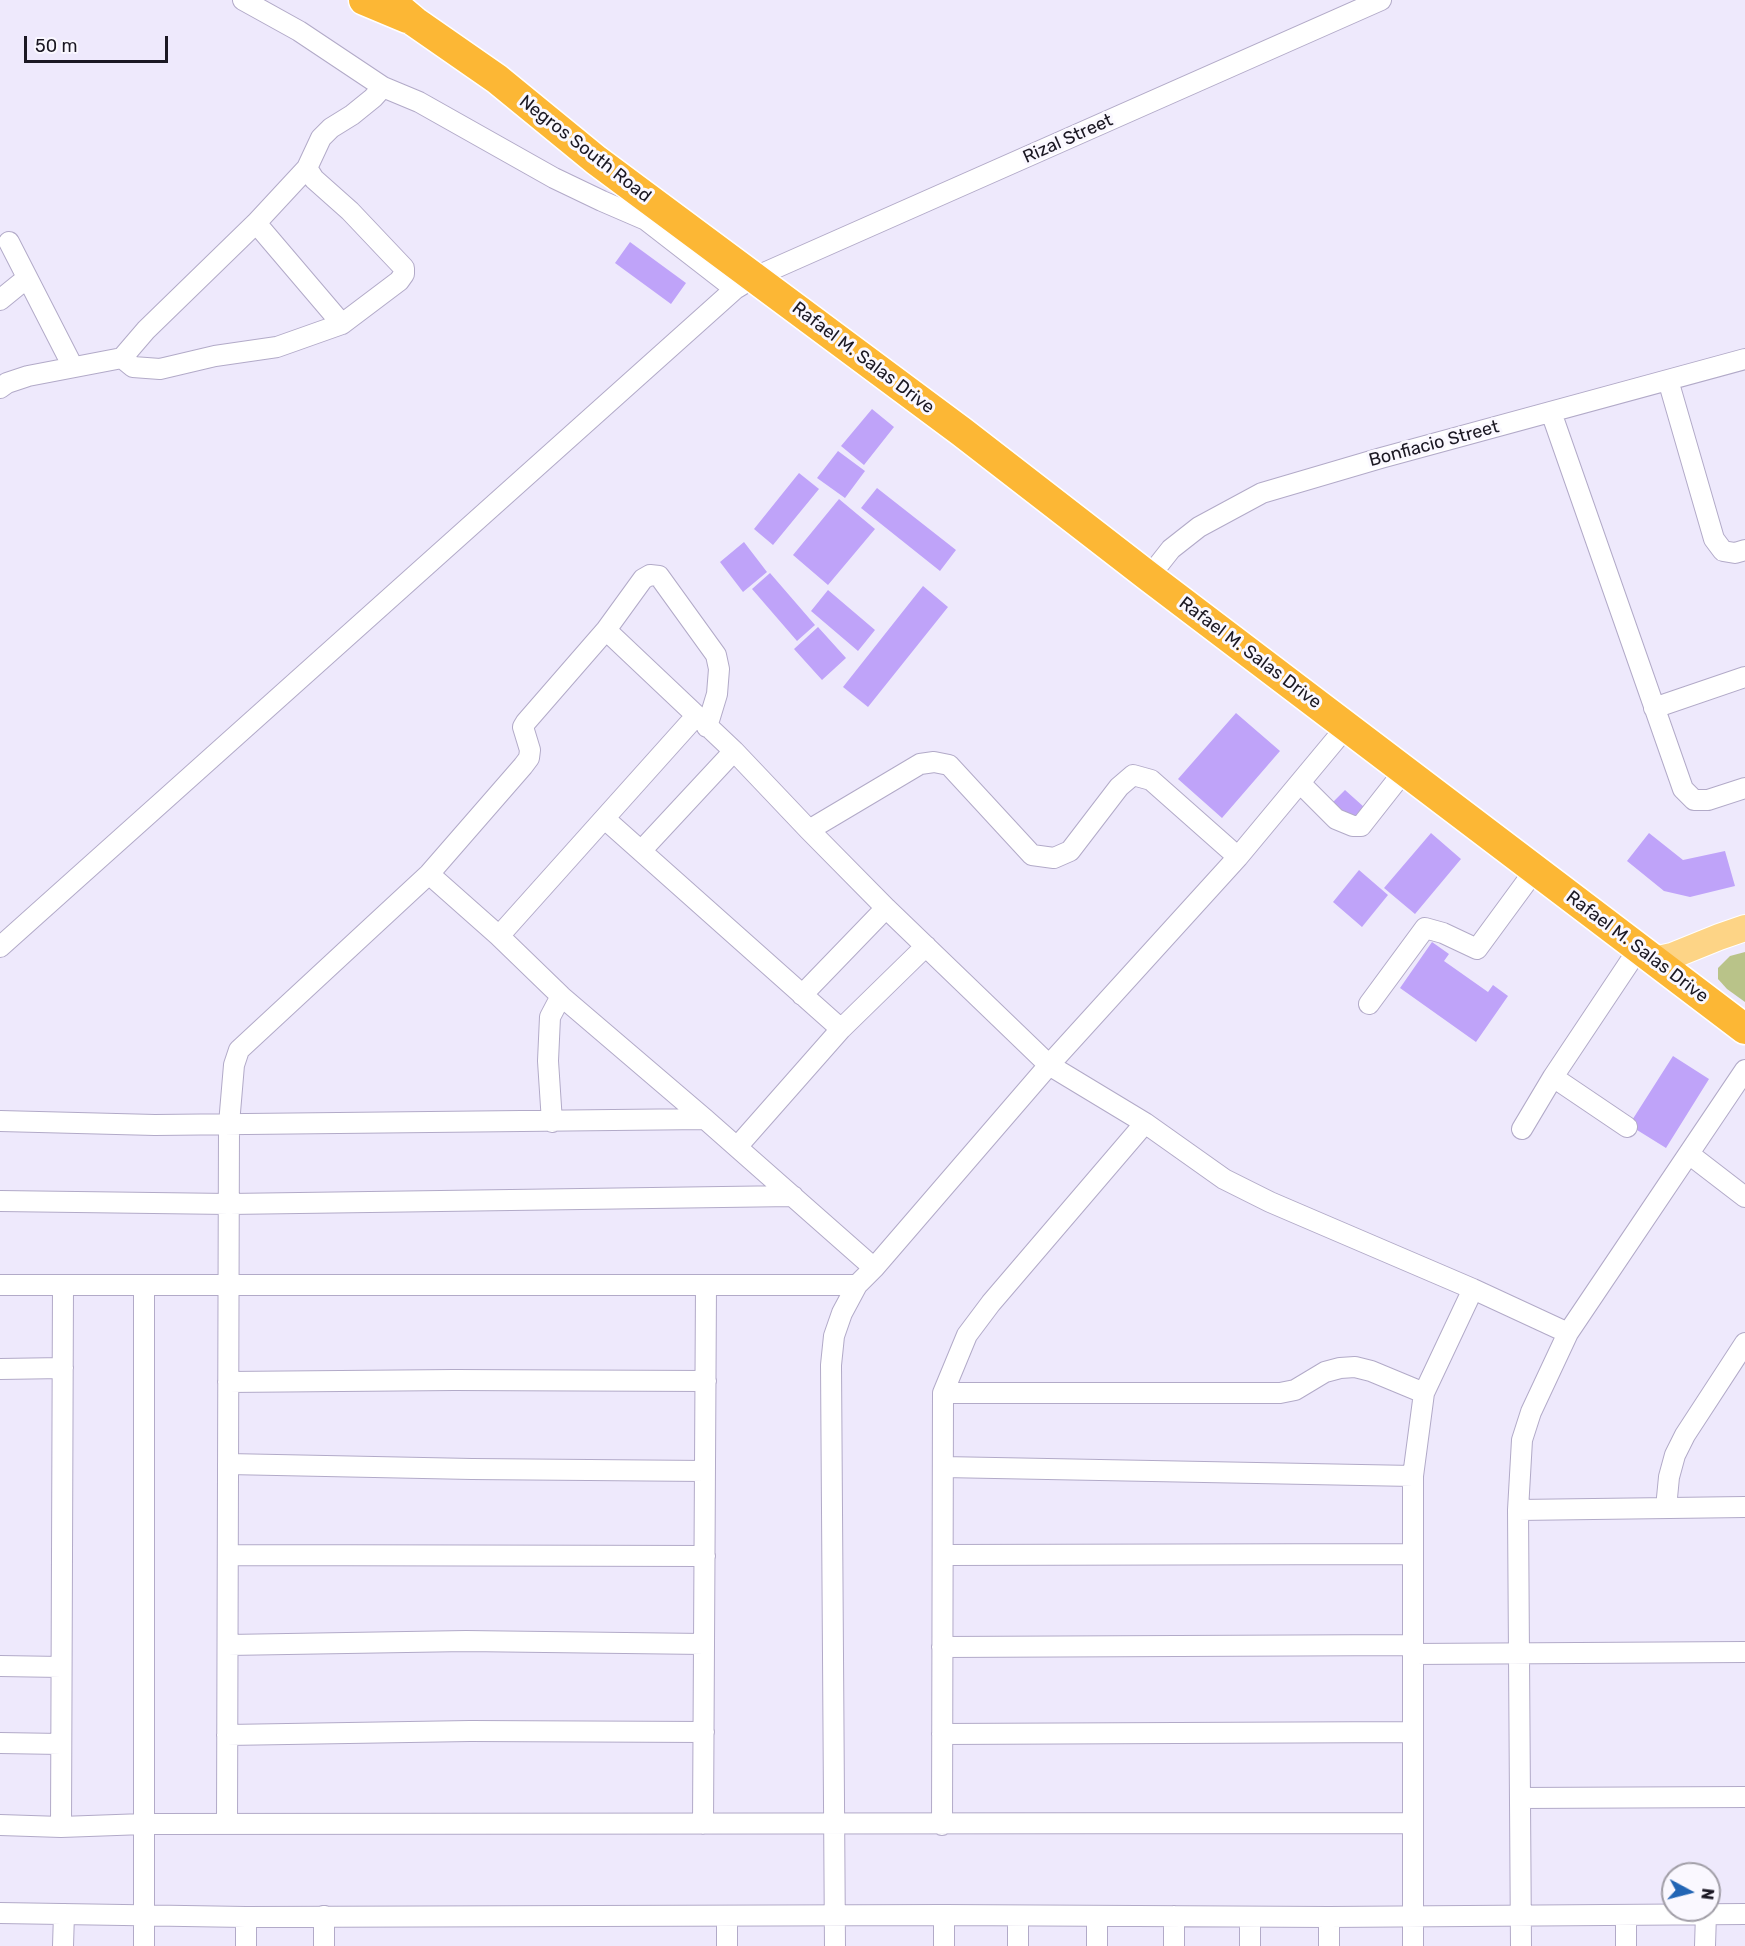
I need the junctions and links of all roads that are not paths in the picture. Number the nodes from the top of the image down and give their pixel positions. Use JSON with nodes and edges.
{"nodes":[{"id":1,"x":243,"y":0,"type":"edge"},
{"id":2,"x":364,"y":0,"type":"edge"},
{"id":3,"x":389,"y":0,"type":"edge"},
{"id":4,"x":1381,"y":0,"type":"edge"},
{"id":5,"x":415,"y":22,"type":"junction"},
{"id":6,"x":383,"y":87,"type":"junction"},
{"id":7,"x":307,"y":168,"type":"junction"},
{"id":8,"x":256,"y":223,"type":"junction"},
{"id":9,"x":9,"y":242,"type":"dead end"},
{"id":10,"x":27,"y":278,"type":"junction"},
{"id":11,"x":745,"y":283,"type":"junction"},
{"id":12,"x":0,"y":300,"type":"edge"},
{"id":13,"x":342,"y":324,"type":"junction"},
{"id":14,"x":122,"y":358,"type":"junction"},
{"id":15,"x":1745,"y":359,"type":"edge"},
{"id":16,"x":73,"y":367,"type":"junction"},
{"id":17,"x":1668,"y":380,"type":"junction"},
{"id":18,"x":0,"y":388,"type":"edge"},
{"id":19,"x":1551,"y":412,"type":"junction"},
{"id":20,"x":1745,"y":550,"type":"edge"},
{"id":21,"x":1152,"y":572,"type":"junction"},
{"id":22,"x":606,"y":630,"type":"junction"},
{"id":23,"x":1745,"y":676,"type":"edge"},
{"id":24,"x":1654,"y":708,"type":"junction"},
{"id":25,"x":701,"y":721,"type":"junction"},
{"id":26,"x":1347,"y":726,"type":"junction"},
{"id":27,"x":734,"y":751,"type":"junction"},
{"id":28,"x":1405,"y":770,"type":"junction"},
{"id":29,"x":1300,"y":783,"type":"junction"},
{"id":30,"x":1745,"y":788,"type":"edge"},
{"id":31,"x":605,"y":819,"type":"junction"},
{"id":32,"x":808,"y":830,"type":"junction"},
{"id":33,"x":641,"y":851,"type":"junction"},
{"id":34,"x":1238,"y":857,"type":"junction"},
{"id":35,"x":1535,"y":870,"type":"junction"},
{"id":36,"x":429,"y":874,"type":"junction"},
{"id":37,"x":886,"y":908,"type":"junction"},
{"id":38,"x":1745,"y":928,"type":"edge"},
{"id":39,"x":499,"y":936,"type":"junction"},
{"id":40,"x":926,"y":946,"type":"junction"},
{"id":41,"x":0,"y":947,"type":"edge"},
{"id":42,"x":1646,"y":954,"type":"junction"},
{"id":43,"x":802,"y":995,"type":"junction"},
{"id":44,"x":561,"y":996,"type":"junction"},
{"id":45,"x":1369,"y":1004,"type":"dead end"},
{"id":46,"x":841,"y":1029,"type":"junction"},
{"id":47,"x":1745,"y":1029,"type":"edge"},
{"id":48,"x":1049,"y":1065,"type":"junction"},
{"id":49,"x":1745,"y":1070,"type":"edge"},
{"id":50,"x":1553,"y":1077,"type":"junction"},
{"id":51,"x":705,"y":1119,"type":"junction"},
{"id":52,"x":0,"y":1121,"type":"edge"},
{"id":53,"x":552,"y":1122,"type":"junction"},
{"id":54,"x":1145,"y":1123,"type":"junction"},
{"id":55,"x":230,"y":1124,"type":"junction"},
{"id":56,"x":1627,"y":1127,"type":"dead end"},
{"id":57,"x":1522,"y":1129,"type":"dead end"},
{"id":58,"x":737,"y":1147,"type":"junction"},
{"id":59,"x":1689,"y":1154,"type":"junction"},
{"id":60,"x":794,"y":1196,"type":"junction"},
{"id":61,"x":1745,"y":1197,"type":"edge"},
{"id":62,"x":0,"y":1201,"type":"edge"},
{"id":63,"x":229,"y":1204,"type":"junction"},
{"id":64,"x":874,"y":1268,"type":"junction"},
{"id":65,"x":0,"y":1285,"type":"edge"},
{"id":66,"x":63,"y":1285,"type":"junction"},
{"id":67,"x":144,"y":1285,"type":"junction"},
{"id":68,"x":229,"y":1285,"type":"junction"},
{"id":69,"x":706,"y":1286,"type":"junction"},
{"id":70,"x":857,"y":1286,"type":"junction"},
{"id":71,"x":1473,"y":1289,"type":"junction"},
{"id":72,"x":1568,"y":1333,"type":"junction"},
{"id":73,"x":1745,"y":1343,"type":"edge"},
{"id":74,"x":63,"y":1368,"type":"junction"},
{"id":75,"x":0,"y":1369,"type":"edge"},
{"id":76,"x":705,"y":1381,"type":"junction"},
{"id":77,"x":228,"y":1382,"type":"junction"},
{"id":78,"x":1424,"y":1392,"type":"junction"},
{"id":79,"x":943,"y":1393,"type":"junction"},
{"id":80,"x":228,"y":1464,"type":"junction"},
{"id":81,"x":943,"y":1467,"type":"junction"},
{"id":82,"x":705,"y":1471,"type":"junction"},
{"id":83,"x":1413,"y":1476,"type":"junction"},
{"id":84,"x":1666,"y":1508,"type":"junction"},
{"id":85,"x":1745,"y":1508,"type":"edge"},
{"id":86,"x":1518,"y":1510,"type":"junction"},
{"id":87,"x":1413,"y":1554,"type":"junction"},
{"id":88,"x":228,"y":1555,"type":"junction"},
{"id":89,"x":943,"y":1555,"type":"junction"},
{"id":90,"x":705,"y":1556,"type":"junction"},
{"id":91,"x":704,"y":1644,"type":"junction"},
{"id":92,"x":228,"y":1645,"type":"junction"},
{"id":93,"x":942,"y":1647,"type":"junction"},
{"id":94,"x":1413,"y":1649,"type":"junction"},
{"id":95,"x":1745,"y":1653,"type":"edge"},
{"id":96,"x":1519,"y":1655,"type":"junction"},
{"id":97,"x":0,"y":1666,"type":"edge"},
{"id":98,"x":61,"y":1667,"type":"junction"},
{"id":99,"x":704,"y":1732,"type":"junction"},
{"id":100,"x":1413,"y":1732,"type":"junction"},
{"id":101,"x":942,"y":1734,"type":"junction"},
{"id":102,"x":227,"y":1735,"type":"junction"},
{"id":103,"x":0,"y":1743,"type":"edge"},
{"id":104,"x":61,"y":1744,"type":"junction"},
{"id":105,"x":1745,"y":1797,"type":"edge"},
{"id":106,"x":1520,"y":1798,"type":"junction"},
{"id":107,"x":1413,"y":1823,"type":"junction"},
{"id":108,"x":144,"y":1824,"type":"junction"},
{"id":109,"x":227,"y":1824,"type":"junction"},
{"id":110,"x":703,"y":1824,"type":"junction"},
{"id":111,"x":835,"y":1824,"type":"junction"},
{"id":112,"x":0,"y":1825,"type":"edge"},
{"id":113,"x":942,"y":1825,"type":"junction"},
{"id":114,"x":61,"y":1827,"type":"junction"},
{"id":115,"x":0,"y":1913,"type":"edge"},
{"id":116,"x":64,"y":1914,"type":"junction"},
{"id":117,"x":1721,"y":1914,"type":"edge"},
{"id":118,"x":1745,"y":1914,"type":"edge"},
{"id":119,"x":144,"y":1915,"type":"junction"},
{"id":120,"x":944,"y":1915,"type":"junction"},
{"id":121,"x":1626,"y":1915,"type":"junction"},
{"id":122,"x":1661,"y":1915,"type":"edge"},
{"id":123,"x":324,"y":1916,"type":"junction"},
{"id":124,"x":727,"y":1916,"type":"junction"},
{"id":125,"x":836,"y":1916,"type":"junction"},
{"id":126,"x":1018,"y":1916,"type":"junction"},
{"id":127,"x":1097,"y":1916,"type":"junction"},
{"id":128,"x":1174,"y":1916,"type":"junction"},
{"id":129,"x":1413,"y":1916,"type":"junction"},
{"id":130,"x":246,"y":1917,"type":"junction"},
{"id":131,"x":1250,"y":1917,"type":"junction"},
{"id":132,"x":1329,"y":1917,"type":"junction"},
{"id":133,"x":1521,"y":1917,"type":"junction"},
{"id":134,"x":1706,"y":1922,"type":"edge"},
{"id":135,"x":63,"y":1946,"type":"edge"},
{"id":136,"x":144,"y":1946,"type":"edge"},
{"id":137,"x":246,"y":1946,"type":"edge"},
{"id":138,"x":324,"y":1946,"type":"edge"},
{"id":139,"x":727,"y":1946,"type":"edge"},
{"id":140,"x":836,"y":1946,"type":"edge"},
{"id":141,"x":944,"y":1946,"type":"edge"},
{"id":142,"x":1018,"y":1946,"type":"edge"},
{"id":143,"x":1097,"y":1946,"type":"edge"},
{"id":144,"x":1174,"y":1946,"type":"edge"},
{"id":145,"x":1250,"y":1946,"type":"edge"},
{"id":146,"x":1329,"y":1946,"type":"edge"},
{"id":147,"x":1413,"y":1946,"type":"edge"},
{"id":148,"x":1521,"y":1946,"type":"edge"},
{"id":149,"x":1626,"y":1946,"type":"edge"},
{"id":150,"x":1705,"y":1946,"type":"edge"}],
"edges":[{"from":1,"to":6,"type":"street"},
{"from":2,"to":5,"type":"highway","name":"Negros South Road"},
{"from":3,"to":5,"type":"highway","name":"Negros South Road"},
{"from":4,"to":11,"type":"street","name":"Rizal Street"},
{"from":5,"to":11,"type":"highway","name":"Negros South Road"},
{"from":6,"to":7,"type":"street"},
{"from":6,"to":11,"type":"street"},
{"from":7,"to":8,"type":"street"},
{"from":7,"to":13,"type":"street"},
{"from":8,"to":13,"type":"street"},
{"from":8,"to":14,"type":"street"},
{"from":9,"to":10,"type":"street"},
{"from":10,"to":12,"type":"street"},
{"from":10,"to":16,"type":"street"},
{"from":11,"to":21,"type":"highway","name":"Rafael M. Salas Drive"},
{"from":11,"to":41,"type":"street","name":"Rizal Street"},
{"from":13,"to":14,"type":"street"},
{"from":14,"to":16,"type":"street"},
{"from":15,"to":17,"type":"street","name":"Bonfiacio Street"},
{"from":16,"to":18,"type":"street"},
{"from":17,"to":19,"type":"street","name":"Bonfiacio Street"},
{"from":17,"to":20,"type":"street"},
{"from":19,"to":21,"type":"street","name":"Bonfiacio Street"},
{"from":19,"to":24,"type":"street"},
{"from":21,"to":26,"type":"highway","name":"Rafael M. Salas Drive"},
{"from":22,"to":25,"type":"street"},
{"from":22,"to":25,"type":"street"},
{"from":22,"to":36,"type":"street"},
{"from":23,"to":24,"type":"street"},
{"from":24,"to":30,"type":"street"},
{"from":25,"to":27,"type":"street"},
{"from":25,"to":31,"type":"street"},
{"from":26,"to":28,"type":"highway","name":"Rafael M. Salas Drive"},
{"from":26,"to":29,"type":"street"},
{"from":27,"to":32,"type":"street"},
{"from":27,"to":33,"type":"street"},
{"from":28,"to":29,"type":"street"},
{"from":28,"to":35,"type":"highway","name":"Rafael M. Salas Drive"},
{"from":29,"to":34,"type":"street"},
{"from":31,"to":33,"type":"street"},
{"from":31,"to":39,"type":"street"},
{"from":32,"to":34,"type":"street"},
{"from":32,"to":37,"type":"street"},
{"from":33,"to":43,"type":"street"},
{"from":34,"to":48,"type":"street"},
{"from":35,"to":42,"type":"highway","name":"Rafael M. Salas Drive"},
{"from":35,"to":45,"type":"street"},
{"from":36,"to":39,"type":"street"},
{"from":36,"to":55,"type":"street"},
{"from":37,"to":40,"type":"street"},
{"from":37,"to":43,"type":"street"},
{"from":38,"to":42,"type":"main road"},
{"from":39,"to":44,"type":"street"},
{"from":40,"to":46,"type":"street"},
{"from":40,"to":48,"type":"street"},
{"from":42,"to":47,"type":"highway","name":"Rafael M. Salas Drive"},
{"from":42,"to":50,"type":"street"},
{"from":43,"to":46,"type":"street"},
{"from":44,"to":51,"type":"street"},
{"from":44,"to":53,"type":"street"},
{"from":46,"to":58,"type":"street"},
{"from":48,"to":54,"type":"street"},
{"from":48,"to":64,"type":"street"},
{"from":49,"to":59,"type":"street"},
{"from":50,"to":56,"type":"street"},
{"from":50,"to":57,"type":"street"},
{"from":51,"to":53,"type":"street"},
{"from":51,"to":58,"type":"street"},
{"from":52,"to":55,"type":"street"},
{"from":53,"to":55,"type":"street"},
{"from":54,"to":71,"type":"street"},
{"from":54,"to":79,"type":"street"},
{"from":55,"to":63,"type":"street"},
{"from":58,"to":60,"type":"street"},
{"from":59,"to":61,"type":"street"},
{"from":59,"to":72,"type":"street"},
{"from":60,"to":63,"type":"street"},
{"from":60,"to":64,"type":"street"},
{"from":62,"to":63,"type":"street"},
{"from":63,"to":68,"type":"street"},
{"from":64,"to":70,"type":"street"},
{"from":65,"to":66,"type":"street"},
{"from":66,"to":67,"type":"street"},
{"from":66,"to":74,"type":"street"},
{"from":67,"to":68,"type":"street"},
{"from":67,"to":108,"type":"street"},
{"from":68,"to":69,"type":"street"},
{"from":68,"to":77,"type":"street"},
{"from":69,"to":70,"type":"street"},
{"from":69,"to":76,"type":"street"},
{"from":70,"to":111,"type":"street"},
{"from":71,"to":72,"type":"street"},
{"from":71,"to":78,"type":"street"},
{"from":72,"to":86,"type":"street"},
{"from":73,"to":84,"type":"street"},
{"from":74,"to":75,"type":"street"},
{"from":74,"to":98,"type":"street"},
{"from":76,"to":77,"type":"street"},
{"from":76,"to":82,"type":"street"},
{"from":77,"to":80,"type":"street"},
{"from":78,"to":79,"type":"street"},
{"from":78,"to":83,"type":"street"},
{"from":79,"to":81,"type":"street"},
{"from":80,"to":82,"type":"street"},
{"from":80,"to":88,"type":"street"},
{"from":81,"to":83,"type":"street"},
{"from":81,"to":89,"type":"street"},
{"from":82,"to":90,"type":"street"},
{"from":83,"to":87,"type":"street"},
{"from":84,"to":85,"type":"street"},
{"from":84,"to":86,"type":"street"},
{"from":86,"to":96,"type":"street"},
{"from":87,"to":89,"type":"street"},
{"from":87,"to":94,"type":"street"},
{"from":88,"to":90,"type":"street"},
{"from":88,"to":92,"type":"street"},
{"from":89,"to":93,"type":"street"},
{"from":90,"to":91,"type":"street"},
{"from":91,"to":92,"type":"street"},
{"from":91,"to":99,"type":"street"},
{"from":92,"to":102,"type":"street"},
{"from":93,"to":94,"type":"street"},
{"from":93,"to":101,"type":"street"},
{"from":94,"to":96,"type":"street"},
{"from":94,"to":100,"type":"street"},
{"from":95,"to":96,"type":"street"},
{"from":96,"to":106,"type":"street"},
{"from":97,"to":98,"type":"street"},
{"from":98,"to":104,"type":"street"},
{"from":99,"to":102,"type":"street"},
{"from":99,"to":110,"type":"street"},
{"from":100,"to":101,"type":"street"},
{"from":100,"to":107,"type":"street"},
{"from":101,"to":113,"type":"street"},
{"from":102,"to":109,"type":"street"},
{"from":103,"to":104,"type":"street"},
{"from":104,"to":114,"type":"street"},
{"from":105,"to":106,"type":"street"},
{"from":106,"to":133,"type":"street"},
{"from":107,"to":113,"type":"street"},
{"from":107,"to":129,"type":"street"},
{"from":108,"to":109,"type":"street"},
{"from":108,"to":114,"type":"street"},
{"from":108,"to":119,"type":"street"},
{"from":109,"to":110,"type":"street"},
{"from":110,"to":111,"type":"street"},
{"from":111,"to":113,"type":"street"},
{"from":111,"to":125,"type":"street"},
{"from":112,"to":114,"type":"street"},
{"from":115,"to":116,"type":"street"},
{"from":116,"to":119,"type":"street"},
{"from":116,"to":135,"type":"street"},
{"from":117,"to":118,"type":"street"},
{"from":119,"to":130,"type":"street"},
{"from":119,"to":136,"type":"street"},
{"from":120,"to":125,"type":"street"},
{"from":120,"to":126,"type":"street"},
{"from":120,"to":141,"type":"street"},
{"from":121,"to":122,"type":"street"},
{"from":121,"to":133,"type":"street"},
{"from":121,"to":149,"type":"street"},
{"from":123,"to":124,"type":"street"},
{"from":123,"to":130,"type":"street"},
{"from":123,"to":138,"type":"street"},
{"from":124,"to":125,"type":"street"},
{"from":124,"to":139,"type":"street"},
{"from":125,"to":140,"type":"street"},
{"from":126,"to":127,"type":"street"},
{"from":126,"to":142,"type":"street"},
{"from":127,"to":128,"type":"street"},
{"from":127,"to":143,"type":"street"},
{"from":128,"to":131,"type":"street"},
{"from":128,"to":144,"type":"street"},
{"from":129,"to":132,"type":"street"},
{"from":129,"to":133,"type":"street"},
{"from":129,"to":147,"type":"street"},
{"from":130,"to":137,"type":"street"},
{"from":131,"to":132,"type":"street"},
{"from":131,"to":145,"type":"street"},
{"from":132,"to":146,"type":"street"},
{"from":133,"to":148,"type":"street"},
{"from":134,"to":150,"type":"street"}]}
